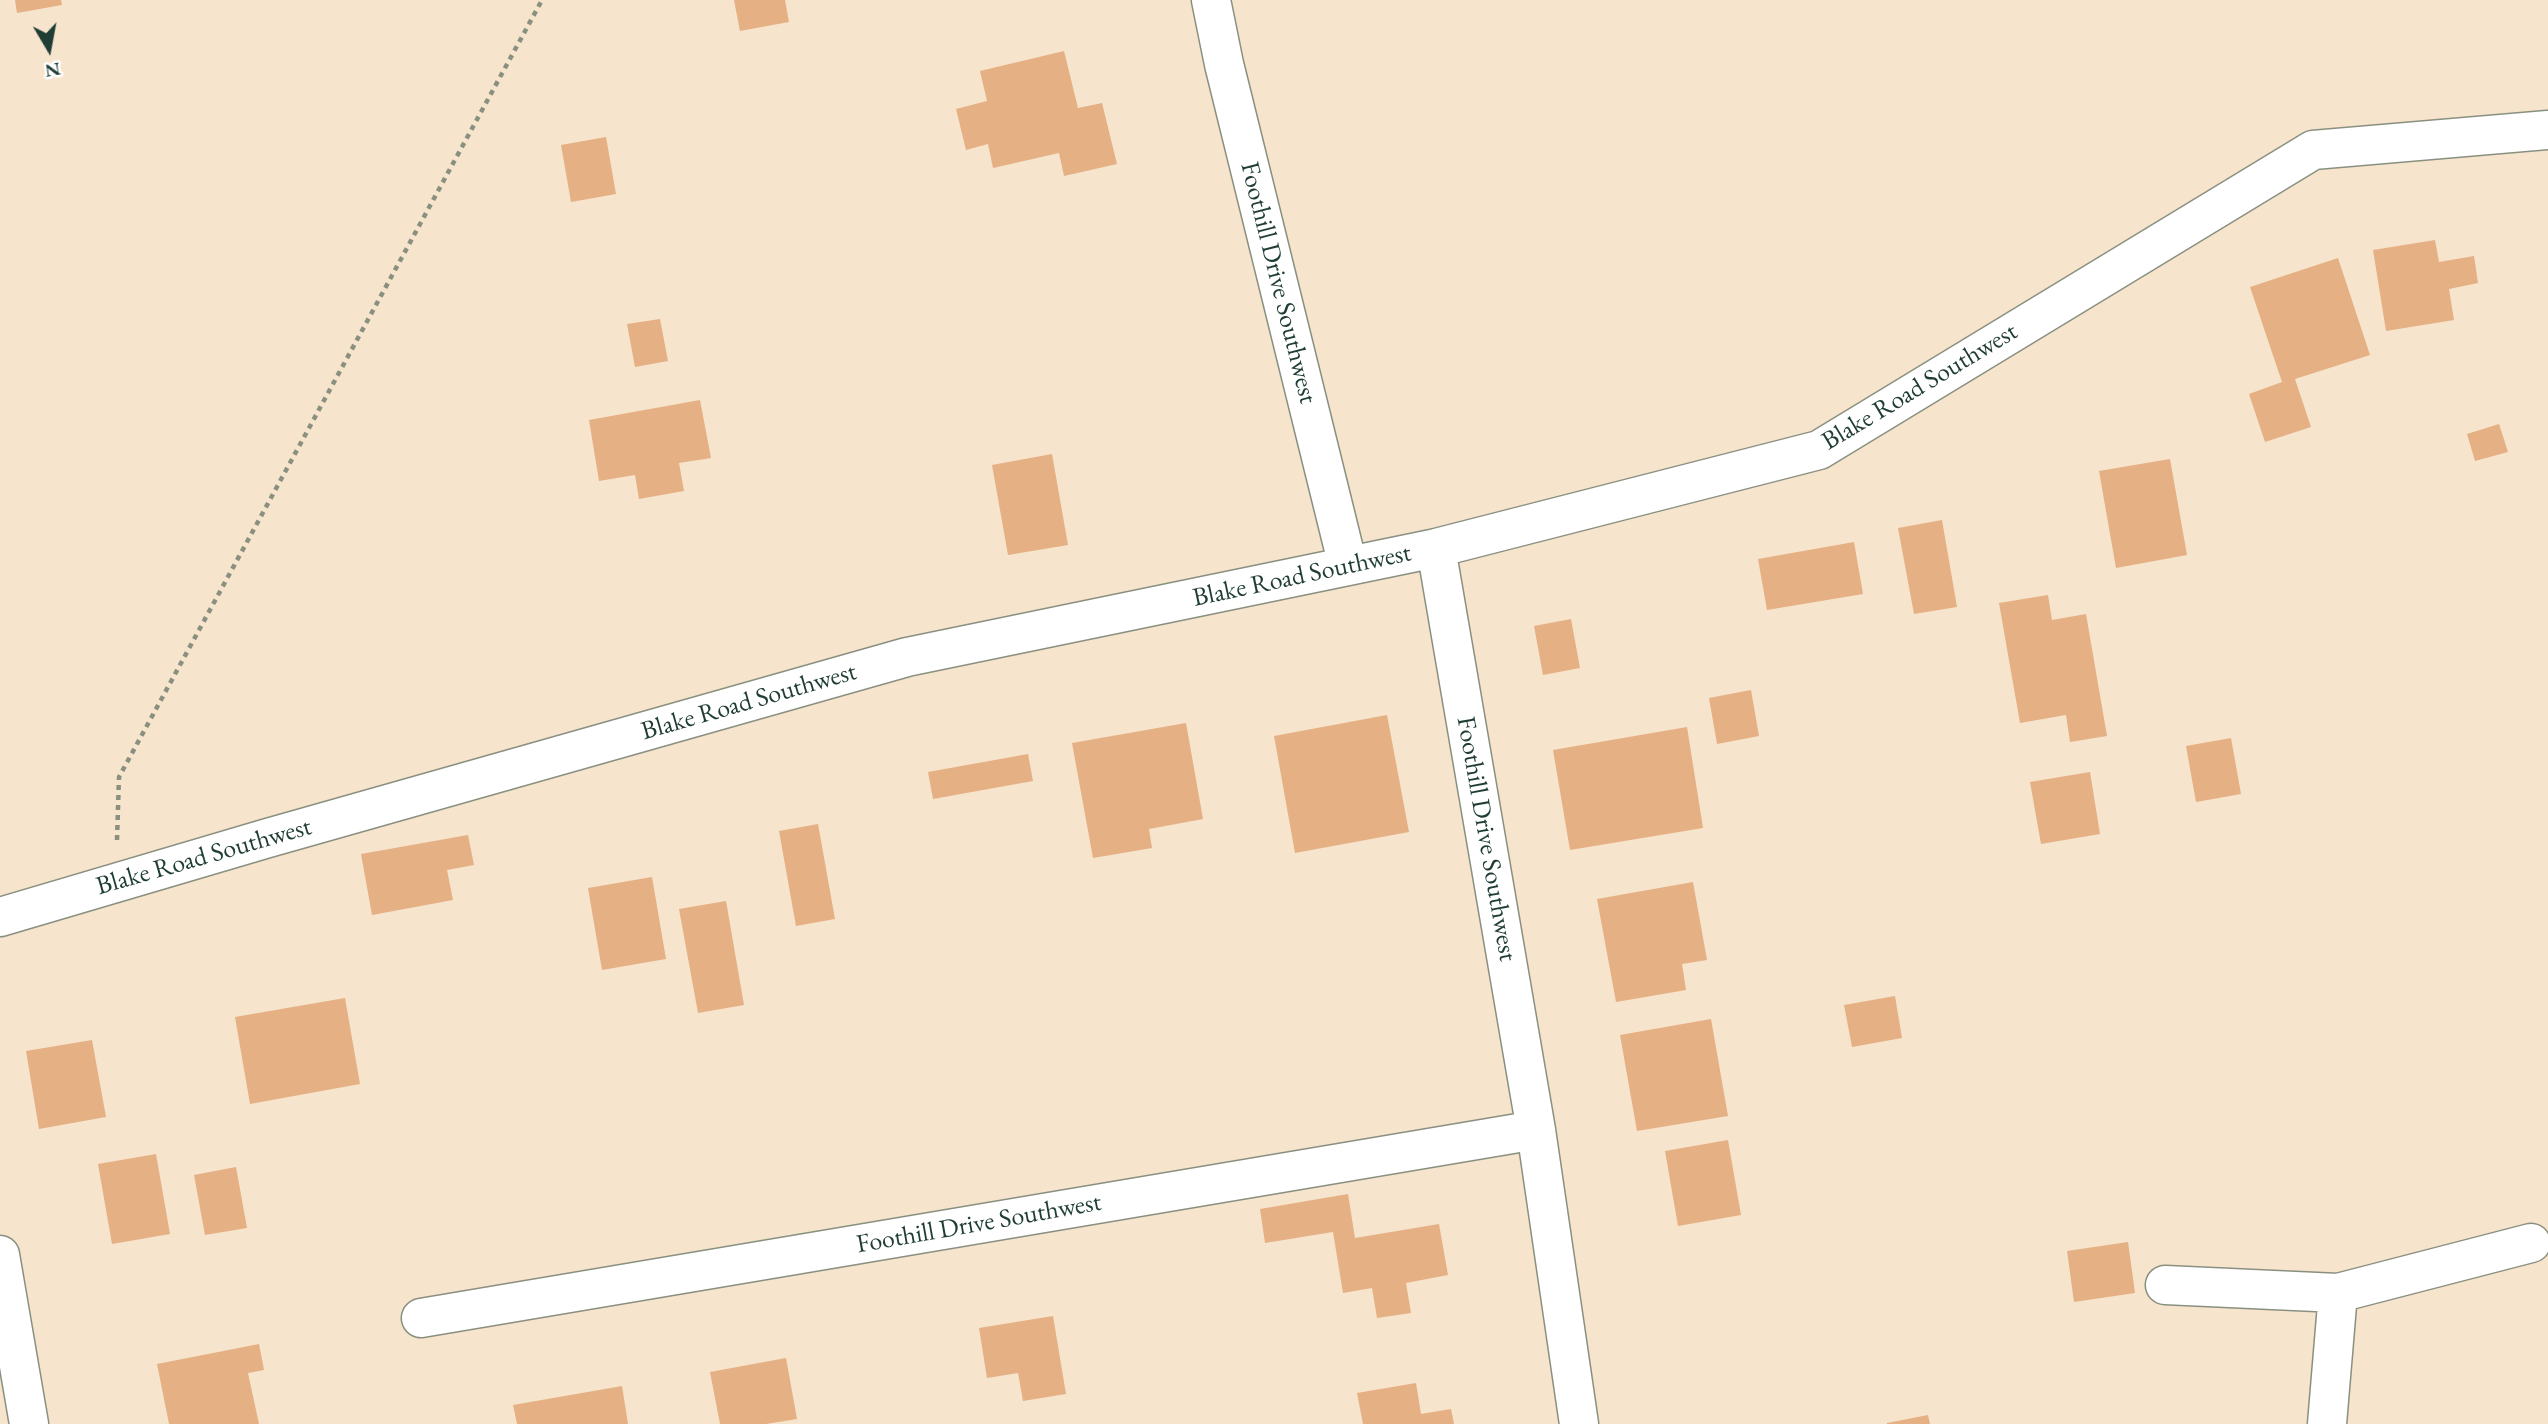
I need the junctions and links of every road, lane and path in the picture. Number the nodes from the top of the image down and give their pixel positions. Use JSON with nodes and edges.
{"nodes":[{"id":1,"x":542,"y":0,"type":"edge"},
{"id":2,"x":1211,"y":0,"type":"edge"},
{"id":3,"x":2548,"y":130,"type":"edge"},
{"id":4,"x":1436,"y":548,"type":"junction"},
{"id":5,"x":1348,"y":566,"type":"junction"},
{"id":6,"x":116,"y":883,"type":"junction"},
{"id":7,"x":0,"y":917,"type":"edge"},
{"id":8,"x":1536,"y":1130,"type":"junction"},
{"id":9,"x":2531,"y":1243,"type":"dead end"},
{"id":10,"x":0,"y":1255,"type":"edge"},
{"id":11,"x":2165,"y":1285,"type":"dead end"},
{"id":12,"x":2338,"y":1293,"type":"junction"},
{"id":13,"x":421,"y":1318,"type":"dead end"},
{"id":14,"x":29,"y":1424,"type":"edge"},
{"id":15,"x":1579,"y":1424,"type":"edge"},
{"id":16,"x":2327,"y":1424,"type":"edge"}],
"edges":[{"from":1,"to":6,"type":"path"},
{"from":2,"to":5,"type":"street","name":"Foothill Drive Southwest"},
{"from":3,"to":4,"type":"street","name":"Blake Road Southwest"},
{"from":4,"to":5,"type":"street","name":"Blake Road Southwest"},
{"from":4,"to":8,"type":"street","name":"Foothill Drive Southwest"},
{"from":5,"to":6,"type":"street","name":"Blake Road Southwest"},
{"from":6,"to":7,"type":"street","name":"Blake Road Southwest"},
{"from":8,"to":13,"type":"street","name":"Foothill Drive Southwest"},
{"from":8,"to":15,"type":"street","name":"Foothill Drive Southwest"},
{"from":9,"to":12,"type":"street"},
{"from":10,"to":14,"type":"street"},
{"from":11,"to":12,"type":"street"},
{"from":12,"to":16,"type":"street"}]}
